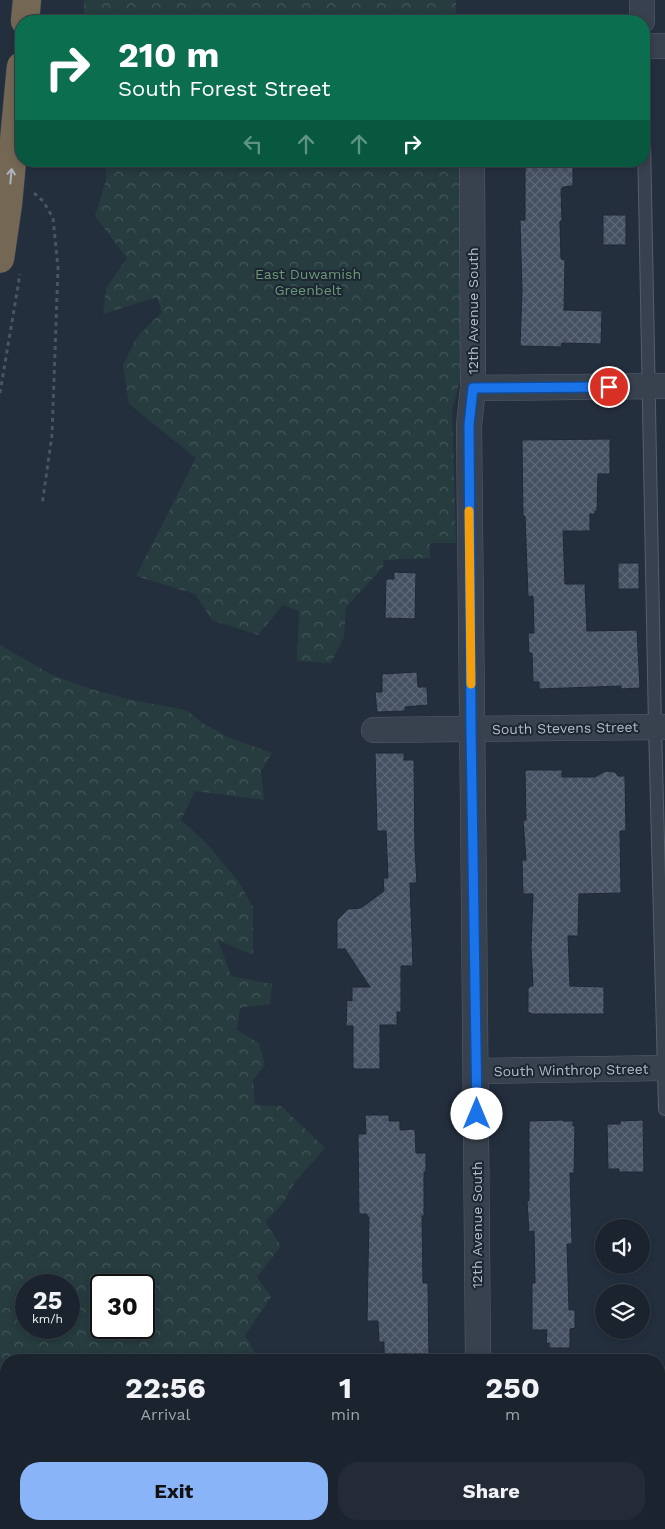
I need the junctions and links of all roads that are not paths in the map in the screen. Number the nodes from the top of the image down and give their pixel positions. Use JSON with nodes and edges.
{"nodes":[{"id":1,"x":28,"y":0,"type":"edge"},
{"id":2,"x":642,"y":0,"type":"edge"},
{"id":3,"x":27,"y":15,"type":"edge"},
{"id":4,"x":642,"y":15,"type":"edge"},
{"id":5,"x":650,"y":46,"type":"edge"},
{"id":6,"x":665,"y":46,"type":"edge"},
{"id":7,"x":15,"y":130,"type":"edge"},
{"id":8,"x":472,"y":167,"type":"edge"},
{"id":9,"x":645,"y":167,"type":"edge"},
{"id":10,"x":10,"y":264,"type":"edge"},
{"id":11,"x":656,"y":386,"type":"edge"},
{"id":12,"x":473,"y":388,"type":"junction"},
{"id":13,"x":660,"y":727,"type":"edge"},
{"id":14,"x":471,"y":729,"type":"junction"},
{"id":15,"x":374,"y":730,"type":"dead end"},
{"id":16,"x":664,"y":1068,"type":"edge"},
{"id":17,"x":477,"y":1071,"type":"junction"},
{"id":18,"x":665,"y":1109,"type":"edge"},
{"id":19,"x":478,"y":1354,"type":"edge"}],
"edges":[{"from":1,"to":3,"type":"highway"},
{"from":2,"to":4,"type":"street"},
{"from":5,"to":6,"type":"street"},
{"from":10,"to":7,"type":"highway","one_way":true,"bridge":true},
{"from":8,"to":12,"type":"street","name":"12th Avenue South"},
{"from":9,"to":11,"type":"lane"},
{"from":11,"to":12,"type":"street"},
{"from":11,"to":13,"type":"lane"},
{"from":12,"to":14,"type":"street","name":"12th Avenue South"},
{"from":13,"to":14,"type":"street","name":"South Stevens Street"},
{"from":13,"to":16,"type":"lane"},
{"from":14,"to":15,"type":"street","name":"South Stevens Street"},
{"from":14,"to":17,"type":"street","name":"12th Avenue South"},
{"from":16,"to":17,"type":"street","name":"South Winthrop Street"},
{"from":16,"to":18,"type":"lane"},
{"from":17,"to":19,"type":"street","name":"12th Avenue South"}]}
